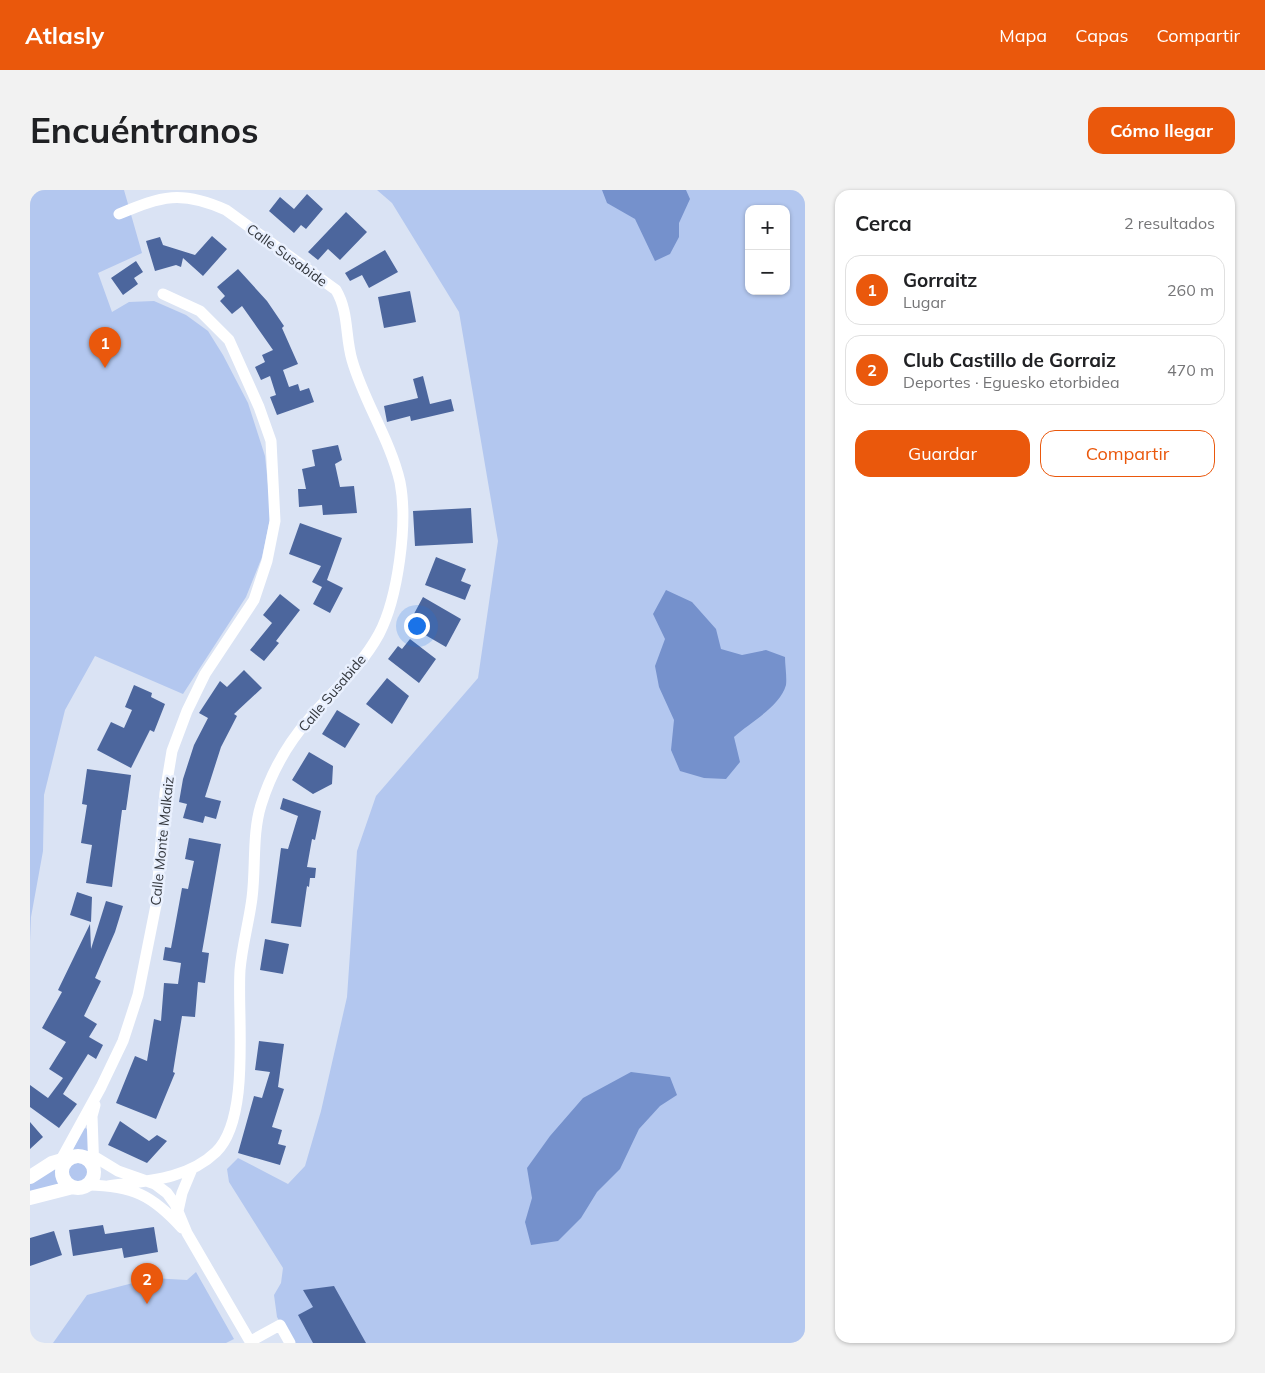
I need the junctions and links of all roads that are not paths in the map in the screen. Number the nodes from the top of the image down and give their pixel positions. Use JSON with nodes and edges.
{"nodes":[{"id":1,"x":119,"y":214,"type":"dead end"},
{"id":2,"x":163,"y":294,"type":"dead end"},
{"id":3,"x":101,"y":1087,"type":"junction"},
{"id":4,"x":95,"y":1157,"type":"junction"},
{"id":5,"x":68,"y":1159,"type":"junction"},
{"id":6,"x":192,"y":1169,"type":"junction"},
{"id":7,"x":30,"y":1177,"type":"edge"},
{"id":8,"x":91,"y":1179,"type":"junction"},
{"id":9,"x":146,"y":1181,"type":"junction"},
{"id":10,"x":108,"y":1186,"type":"junction"},
{"id":11,"x":73,"y":1187,"type":"junction"},
{"id":12,"x":30,"y":1198,"type":"edge"},
{"id":13,"x":178,"y":1211,"type":"junction"},
{"id":14,"x":187,"y":1233,"type":"junction"},
{"id":15,"x":251,"y":1342,"type":"edge"},
{"id":16,"x":290,"y":1343,"type":"edge"}],
"edges":[{"from":1,"to":6,"type":"street","name":"Calle Susabide"},
{"from":2,"to":3,"type":"street","name":"Calle Monte Malkaiz"},
{"from":3,"to":4,"type":"street","name":"Calle Monte Malkaiz"},
{"from":3,"to":5,"type":"street","name":"Calle Monte Malkaiz"},
{"from":4,"to":5,"type":"street"},
{"from":4,"to":8,"type":"street","name":"Calle Monte Malkaiz"},
{"from":4,"to":9,"type":"street"},
{"from":5,"to":7,"type":"street"},
{"from":5,"to":8,"type":"street"},
{"from":5,"to":11,"type":"street"},
{"from":6,"to":9,"type":"street","name":"Calle Susabide"},
{"from":6,"to":13,"type":"street"},
{"from":8,"to":10,"type":"street"},
{"from":8,"to":11,"type":"street"},
{"from":9,"to":10,"type":"street","name":"Calle Susabide"},
{"from":9,"to":13,"type":"street"},
{"from":10,"to":14,"type":"street"},
{"from":11,"to":12,"type":"street"},
{"from":13,"to":14,"type":"street"},
{"from":14,"to":15,"type":"street"},
{"from":15,"to":16,"type":"street"}]}
